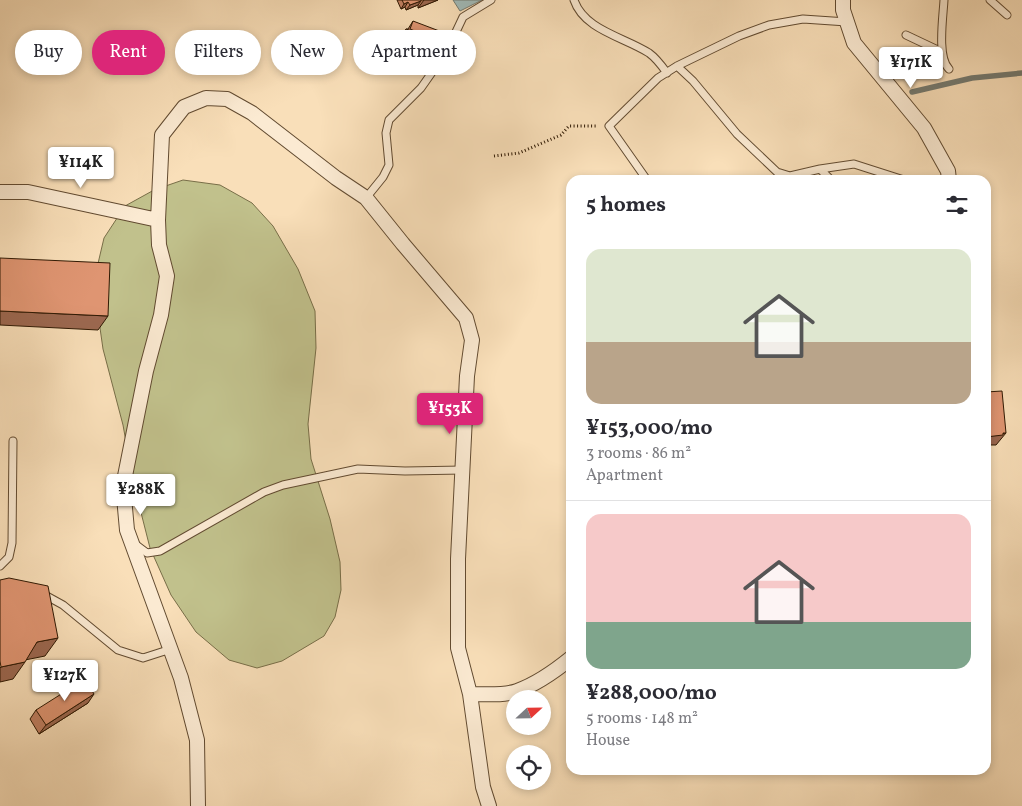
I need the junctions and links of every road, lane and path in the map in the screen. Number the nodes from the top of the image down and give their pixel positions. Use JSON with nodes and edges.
{"nodes":[{"id":1,"x":490,"y":0,"type":"edge"},
{"id":2,"x":574,"y":0,"type":"edge"},
{"id":3,"x":843,"y":0,"type":"edge"},
{"id":4,"x":944,"y":0,"type":"edge"},
{"id":5,"x":990,"y":0,"type":"edge"},
{"id":6,"x":1007,"y":15,"type":"dead end"},
{"id":7,"x":846,"y":22,"type":"junction"},
{"id":8,"x":906,"y":35,"type":"dead end"},
{"id":9,"x":942,"y":52,"type":"junction"},
{"id":10,"x":677,"y":66,"type":"junction"},
{"id":11,"x":949,"y":70,"type":"dead end"},
{"id":12,"x":667,"y":73,"type":"junction"},
{"id":13,"x":609,"y":126,"type":"junction"},
{"id":14,"x":494,"y":156,"type":"dead end"},
{"id":15,"x":820,"y":169,"type":"junction"},
{"id":16,"x":643,"y":175,"type":"edge"},
{"id":17,"x":787,"y":175,"type":"edge"},
{"id":18,"x":794,"y":175,"type":"edge"},
{"id":19,"x":826,"y":175,"type":"edge"},
{"id":20,"x":888,"y":175,"type":"edge"},
{"id":21,"x":948,"y":175,"type":"edge"},
{"id":22,"x":0,"y":192,"type":"edge"},
{"id":23,"x":366,"y":198,"type":"junction"},
{"id":24,"x":158,"y":220,"type":"junction"},
{"id":25,"x":13,"y":441,"type":"dead end"},
{"id":26,"x":463,"y":470,"type":"junction"},
{"id":27,"x":131,"y":541,"type":"junction"},
{"id":28,"x":0,"y":566,"type":"edge"},
{"id":29,"x":34,"y":594,"type":"edge"},
{"id":30,"x":171,"y":649,"type":"junction"},
{"id":31,"x":566,"y":662,"type":"edge"},
{"id":32,"x":470,"y":694,"type":"junction"},
{"id":33,"x":198,"y":806,"type":"edge"},
{"id":34,"x":489,"y":806,"type":"edge"}],
"edges":[{"from":1,"to":23,"type":"lane"},
{"from":2,"to":12,"type":"lane"},
{"from":3,"to":7,"type":"street"},
{"from":4,"to":9,"type":"lane"},
{"from":5,"to":6,"type":"lane"},
{"from":7,"to":10,"type":"lane"},
{"from":7,"to":21,"type":"street"},
{"from":8,"to":9,"type":"lane"},
{"from":9,"to":11,"type":"lane"},
{"from":10,"to":12,"type":"lane"},
{"from":10,"to":17,"type":"lane"},
{"from":12,"to":13,"type":"lane"},
{"from":13,"to":14,"type":"path"},
{"from":13,"to":16,"type":"lane"},
{"from":15,"to":18,"type":"lane"},
{"from":15,"to":19,"type":"lane"},
{"from":15,"to":20,"type":"lane"},
{"from":22,"to":24,"type":"street"},
{"from":23,"to":24,"type":"street"},
{"from":23,"to":26,"type":"street"},
{"from":24,"to":27,"type":"street"},
{"from":25,"to":28,"type":"lane"},
{"from":26,"to":27,"type":"lane"},
{"from":26,"to":32,"type":"street"},
{"from":27,"to":30,"type":"street"},
{"from":29,"to":30,"type":"lane"},
{"from":30,"to":33,"type":"street"},
{"from":31,"to":32,"type":"street"},
{"from":32,"to":34,"type":"street"}]}
